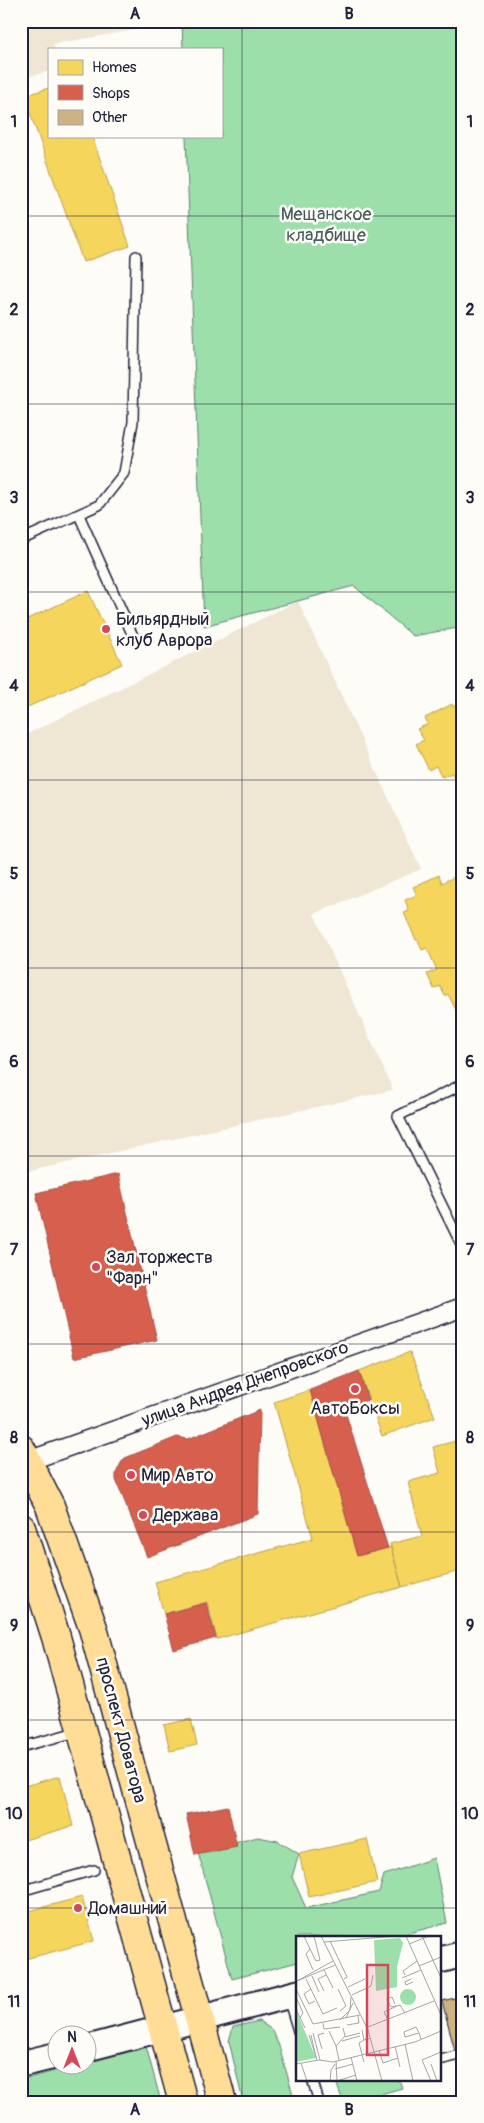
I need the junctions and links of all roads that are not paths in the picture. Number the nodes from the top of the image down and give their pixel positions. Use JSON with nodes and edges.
{"nodes":[{"id":1,"x":136,"y":256,"type":"dead end"},
{"id":2,"x":79,"y":515,"type":"junction"},
{"id":3,"x":21,"y":540,"type":"edge"},
{"id":4,"x":132,"y":636,"type":"dead end"},
{"id":5,"x":463,"y":1084,"type":"edge"},
{"id":6,"x":463,"y":1248,"type":"edge"},
{"id":7,"x":463,"y":1307,"type":"edge"},
{"id":8,"x":24,"y":1455,"type":"edge"},
{"id":9,"x":21,"y":1528,"type":"edge"},
{"id":10,"x":82,"y":1730,"type":"junction"},
{"id":11,"x":21,"y":1747,"type":"edge"},
{"id":12,"x":94,"y":1870,"type":"dead end"},
{"id":13,"x":21,"y":1891,"type":"edge"},
{"id":14,"x":463,"y":1954,"type":"edge"},
{"id":15,"x":442,"y":1959,"type":"edge"},
{"id":16,"x":292,"y":1994,"type":"edge"},
{"id":17,"x":199,"y":2019,"type":"junction"},
{"id":18,"x":296,"y":2019,"type":"edge"},
{"id":19,"x":163,"y":2029,"type":"junction"},
{"id":20,"x":98,"y":2045,"type":"edge"},
{"id":21,"x":456,"y":2056,"type":"dead end"},
{"id":22,"x":48,"y":2057,"type":"edge"},
{"id":23,"x":442,"y":2060,"type":"edge"},
{"id":24,"x":21,"y":2064,"type":"edge"},
{"id":25,"x":312,"y":2080,"type":"edge"},
{"id":26,"x":183,"y":2102,"type":"edge"},
{"id":27,"x":222,"y":2102,"type":"edge"},
{"id":28,"x":319,"y":2102,"type":"edge"}],
"edges":[{"from":1,"to":2,"type":"lane"},
{"from":2,"to":3,"type":"lane"},
{"from":2,"to":4,"type":"lane"},
{"from":5,"to":6,"type":"lane"},
{"from":7,"to":8,"type":"street","name":"улица Андрея Днепровского"},
{"from":8,"to":17,"type":"main road","name":"проспект Доватора"},
{"from":9,"to":10,"type":"main road","name":"проспект Доватора"},
{"from":10,"to":11,"type":"lane"},
{"from":10,"to":19,"type":"main road","name":"проспект Доватора"},
{"from":12,"to":13,"type":"lane"},
{"from":14,"to":15,"type":"main road"},
{"from":16,"to":17,"type":"main road"},
{"from":16,"to":18,"type":"lane"},
{"from":17,"to":19,"type":"main road"},
{"from":17,"to":27,"type":"main road","name":"проспект Доватора"},
{"from":19,"to":20,"type":"main road"},
{"from":19,"to":26,"type":"main road","name":"проспект Доватора"},
{"from":21,"to":23,"type":"lane"},
{"from":22,"to":24,"type":"main road"},
{"from":25,"to":28,"type":"lane"}]}
